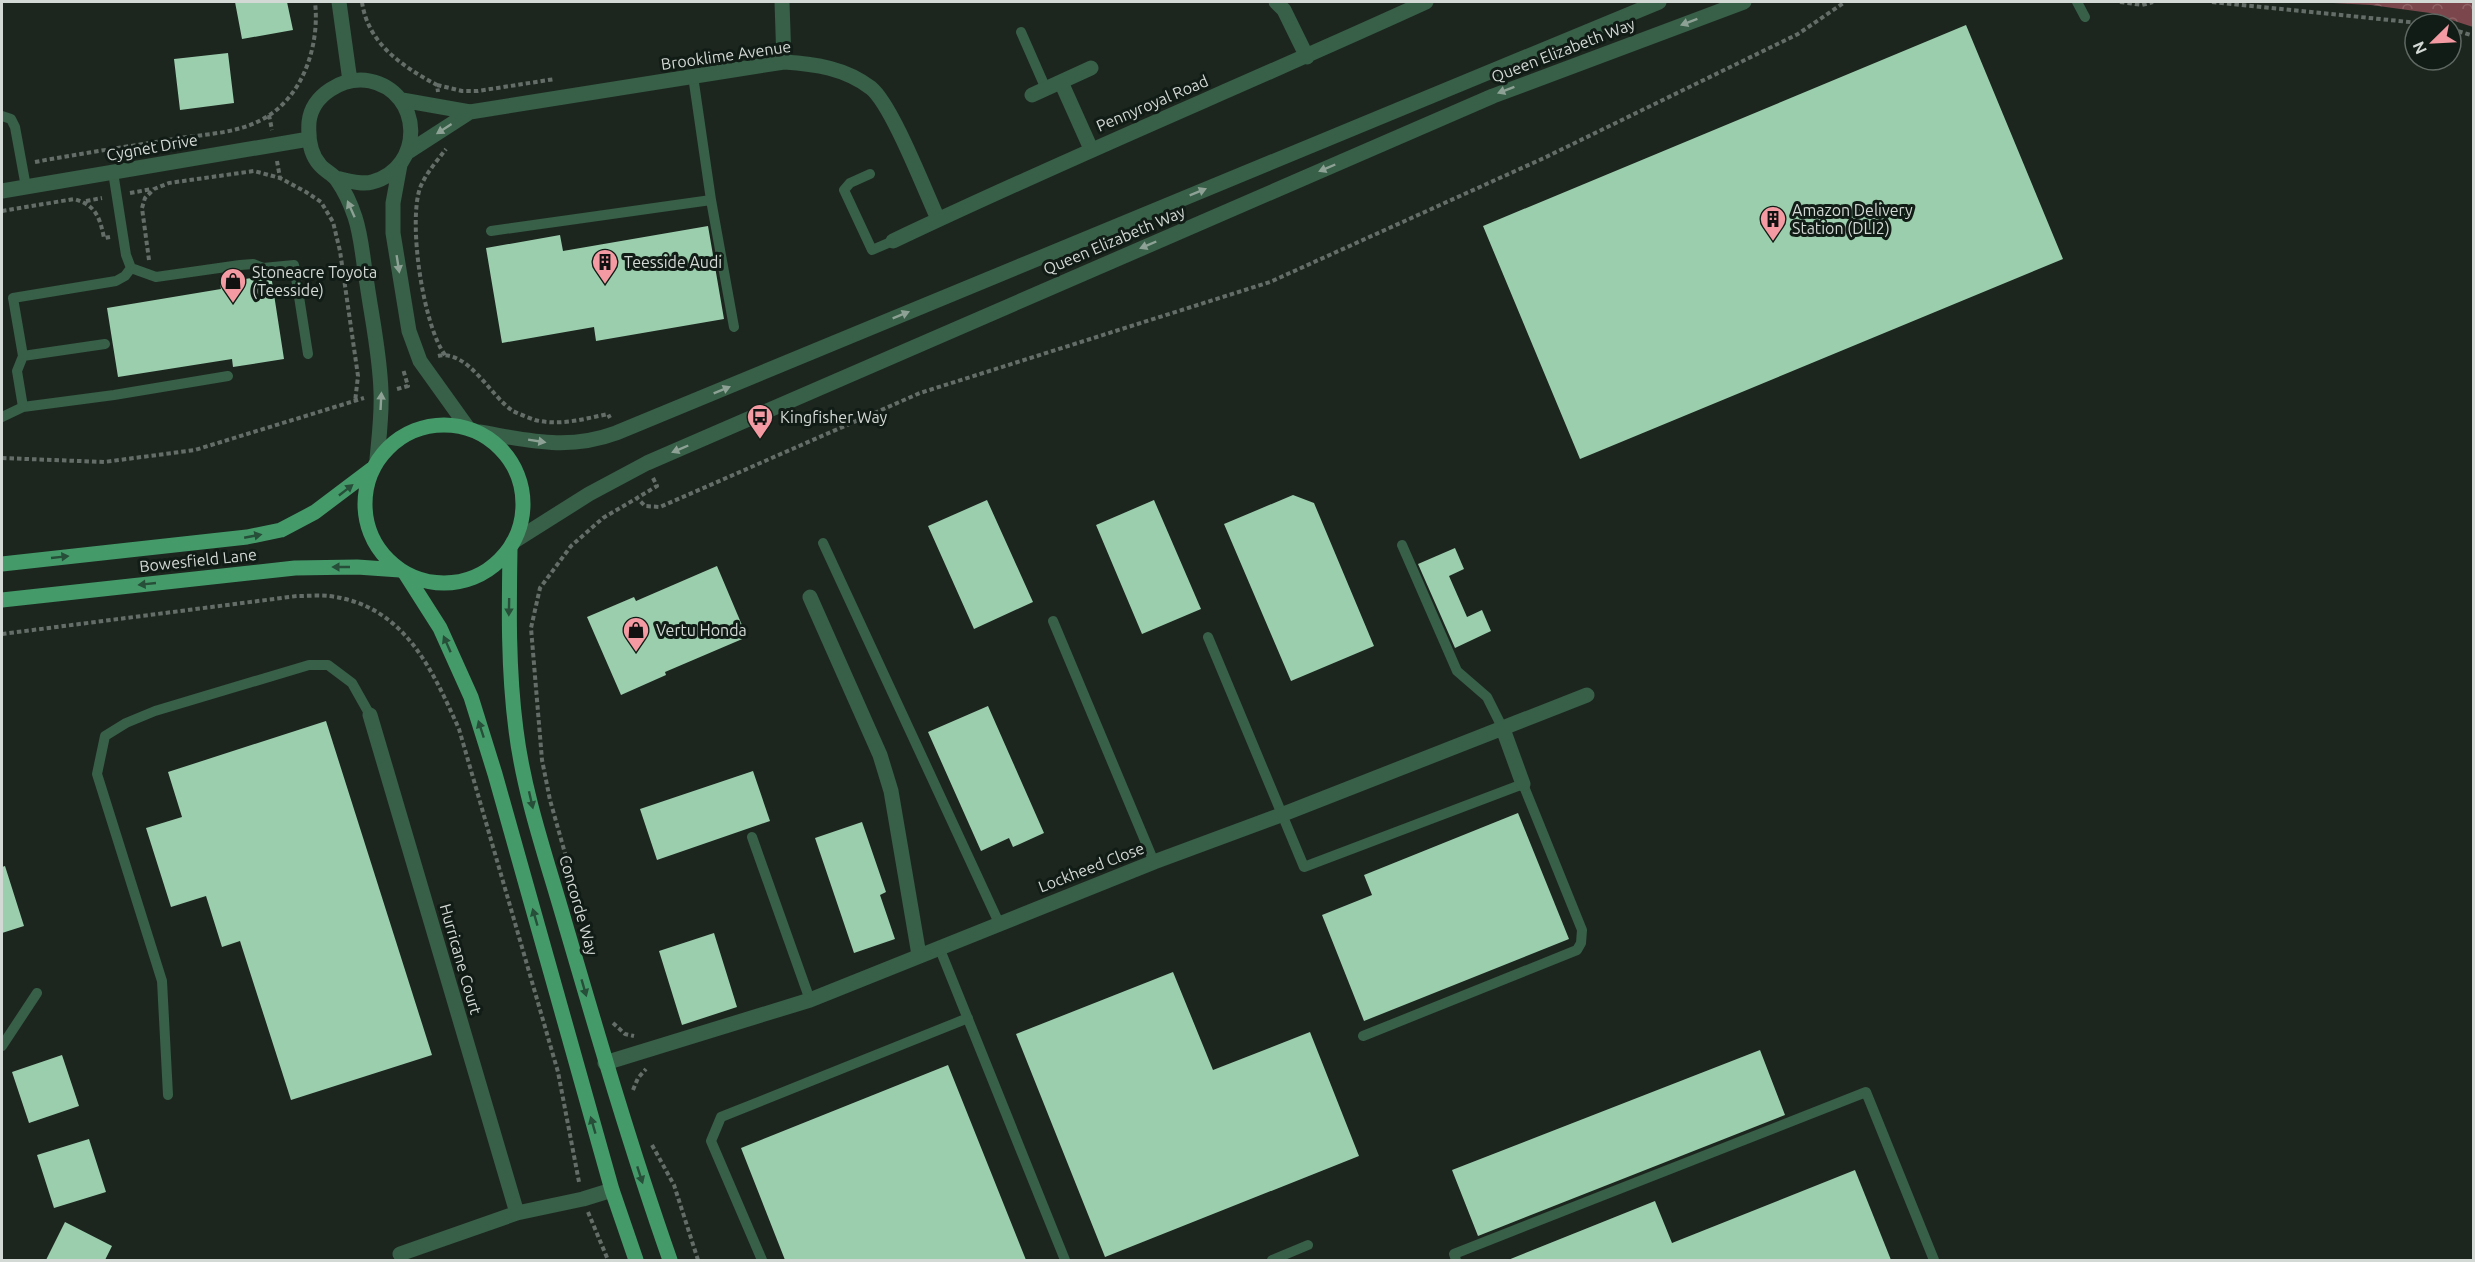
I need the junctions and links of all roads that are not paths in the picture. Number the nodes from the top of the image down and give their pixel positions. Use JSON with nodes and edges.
{"nodes":[{"id":1,"x":339,"y":2,"type":"edge"},
{"id":2,"x":782,"y":2,"type":"edge"},
{"id":3,"x":1276,"y":2,"type":"edge"},
{"id":4,"x":1426,"y":2,"type":"edge"},
{"id":5,"x":1659,"y":2,"type":"edge"},
{"id":6,"x":1744,"y":2,"type":"edge"},
{"id":7,"x":2077,"y":2,"type":"edge"},
{"id":8,"x":2085,"y":17,"type":"dead end"},
{"id":9,"x":1021,"y":32,"type":"dead end"},
{"id":10,"x":1307,"y":57,"type":"junction"},
{"id":11,"x":784,"y":62,"type":"junction"},
{"id":12,"x":1091,"y":68,"type":"dead end"},
{"id":13,"x":693,"y":76,"type":"junction"},
{"id":14,"x":350,"y":81,"type":"junction"},
{"id":15,"x":1060,"y":82,"type":"junction"},
{"id":16,"x":1046,"y":89,"type":"junction"},
{"id":17,"x":1032,"y":95,"type":"dead end"},
{"id":18,"x":402,"y":100,"type":"junction"},
{"id":19,"x":470,"y":112,"type":"junction"},
{"id":20,"x":2,"y":116,"type":"edge"},
{"id":21,"x":309,"y":139,"type":"junction"},
{"id":22,"x":1091,"y":149,"type":"junction"},
{"id":23,"x":404,"y":158,"type":"junction"},
{"id":24,"x":113,"y":172,"type":"junction"},
{"id":25,"x":870,"y":174,"type":"dead end"},
{"id":26,"x":336,"y":178,"type":"junction"},
{"id":27,"x":26,"y":187,"type":"junction"},
{"id":28,"x":2,"y":191,"type":"edge"},
{"id":29,"x":711,"y":200,"type":"junction"},
{"id":30,"x":938,"y":219,"type":"junction"},
{"id":31,"x":491,"y":231,"type":"dead end"},
{"id":32,"x":893,"y":241,"type":"joint"},
{"id":33,"x":131,"y":268,"type":"junction"},
{"id":34,"x":734,"y":327,"type":"dead end"},
{"id":35,"x":105,"y":344,"type":"dead end"},
{"id":36,"x":308,"y":354,"type":"dead end"},
{"id":37,"x":23,"y":356,"type":"junction"},
{"id":38,"x":228,"y":376,"type":"dead end"},
{"id":39,"x":23,"y":407,"type":"junction"},
{"id":40,"x":2,"y":417,"type":"edge"},
{"id":41,"x":473,"y":430,"type":"junction"},
{"id":42,"x":375,"y":464,"type":"junction"},
{"id":43,"x":823,"y":543,"type":"dead end"},
{"id":44,"x":1402,"y":545,"type":"dead end"},
{"id":45,"x":512,"y":546,"type":"junction"},
{"id":46,"x":2,"y":564,"type":"edge"},
{"id":47,"x":403,"y":572,"type":"junction"},
{"id":48,"x":810,"y":597,"type":"dead end"},
{"id":49,"x":2,"y":600,"type":"edge"},
{"id":50,"x":1053,"y":621,"type":"dead end"},
{"id":51,"x":1208,"y":637,"type":"dead end"},
{"id":52,"x":1587,"y":695,"type":"dead end"},
{"id":53,"x":370,"y":715,"type":"joint"},
{"id":54,"x":1503,"y":729,"type":"junction"},
{"id":55,"x":1523,"y":784,"type":"junction"},
{"id":56,"x":1281,"y":815,"type":"junction"},
{"id":57,"x":752,"y":837,"type":"dead end"},
{"id":58,"x":1154,"y":862,"type":"junction"},
{"id":59,"x":999,"y":923,"type":"junction"},
{"id":60,"x":939,"y":947,"type":"junction"},
{"id":61,"x":919,"y":956,"type":"junction"},
{"id":62,"x":37,"y":993,"type":"dead end"},
{"id":63,"x":810,"y":1000,"type":"junction"},
{"id":64,"x":968,"y":1018,"type":"junction"},
{"id":65,"x":1363,"y":1035,"type":"dead end"},
{"id":66,"x":2,"y":1046,"type":"edge"},
{"id":67,"x":605,"y":1063,"type":"junction"},
{"id":68,"x":168,"y":1095,"type":"dead end"},
{"id":69,"x":612,"y":1190,"type":"junction"},
{"id":70,"x":516,"y":1214,"type":"junction"},
{"id":71,"x":1308,"y":1245,"type":"dead end"},
{"id":72,"x":400,"y":1254,"type":"dead end"},
{"id":73,"x":636,"y":1260,"type":"edge"},
{"id":74,"x":670,"y":1260,"type":"edge"},
{"id":75,"x":762,"y":1260,"type":"edge"},
{"id":76,"x":1065,"y":1260,"type":"edge"},
{"id":77,"x":1272,"y":1260,"type":"edge"},
{"id":78,"x":1456,"y":1260,"type":"edge"},
{"id":79,"x":1934,"y":1260,"type":"edge"}],
"edges":[{"from":1,"to":14,"type":"street"},
{"from":2,"to":11,"type":"street"},
{"from":3,"to":10,"type":"street"},
{"from":4,"to":10,"type":"street","name":"Pennyroyal Road"},
{"from":41,"to":5,"type":"street","name":"Queen Elizabeth Way","one_way":true},
{"from":6,"to":45,"type":"street","name":"Queen Elizabeth Way","one_way":true},
{"from":7,"to":8,"type":"lane"},
{"from":9,"to":16,"type":"lane"},
{"from":10,"to":22,"type":"street","name":"Pennyroyal Road"},
{"from":11,"to":13,"type":"street","name":"Brooklime Avenue"},
{"from":11,"to":30,"type":"street","name":"Brooklime Avenue"},
{"from":12,"to":15,"type":"street"},
{"from":13,"to":19,"type":"street","name":"Brooklime Avenue"},
{"from":13,"to":29,"type":"lane"},
{"from":14,"to":18,"type":"street"},
{"from":14,"to":21,"type":"street"},
{"from":15,"to":16,"type":"street"},
{"from":15,"to":22,"type":"street"},
{"from":16,"to":17,"type":"street"},
{"from":18,"to":19,"type":"street"},
{"from":18,"to":23,"type":"street"},
{"from":19,"to":23,"type":"street","one_way":true},
{"from":20,"to":27,"type":"lane"},
{"from":21,"to":24,"type":"street","name":"Cygnet Drive"},
{"from":21,"to":26,"type":"street"},
{"from":22,"to":30,"type":"street","name":"Pennyroyal Road"},
{"from":23,"to":26,"type":"street"},
{"from":23,"to":41,"type":"street","one_way":true},
{"from":24,"to":27,"type":"street","name":"Cygnet Drive"},
{"from":24,"to":33,"type":"lane"},
{"from":25,"to":32,"type":"lane"},
{"from":42,"to":26,"type":"street","one_way":true},
{"from":27,"to":28,"type":"street","name":"Cygnet Drive"},
{"from":29,"to":31,"type":"lane"},
{"from":29,"to":34,"type":"lane"},
{"from":30,"to":32,"type":"street","name":"Pennyroyal Road"},
{"from":33,"to":36,"type":"lane"},
{"from":33,"to":37,"type":"lane"},
{"from":35,"to":37,"type":"lane"},
{"from":37,"to":39,"type":"lane"},
{"from":38,"to":39,"type":"lane"},
{"from":39,"to":40,"type":"lane"},
{"from":41,"to":42,"type":"main road"},
{"from":41,"to":45,"type":"main road"},
{"from":46,"to":42,"type":"main road","name":"Bowesfield Lane","one_way":true},
{"from":42,"to":47,"type":"main road"},
{"from":43,"to":59,"type":"lane"},
{"from":44,"to":54,"type":"lane"},
{"from":45,"to":47,"type":"main road"},
{"from":45,"to":67,"type":"main road","name":"Concorde Way","one_way":true},
{"from":47,"to":49,"type":"main road","name":"Bowesfield Lane","one_way":true},
{"from":69,"to":47,"type":"main road","one_way":true},
{"from":48,"to":61,"type":"street"},
{"from":50,"to":58,"type":"lane"},
{"from":51,"to":56,"type":"lane"},
{"from":52,"to":54,"type":"street","name":"Lockheed Close"},
{"from":53,"to":68,"type":"lane"},
{"from":53,"to":70,"type":"street","name":"Hurricane Court"},
{"from":54,"to":55,"type":"street"},
{"from":54,"to":56,"type":"street","name":"Lockheed Close"},
{"from":55,"to":56,"type":"lane"},
{"from":55,"to":65,"type":"lane"},
{"from":56,"to":58,"type":"street","name":"Lockheed Close"},
{"from":57,"to":63,"type":"lane"},
{"from":58,"to":59,"type":"street","name":"Lockheed Close"},
{"from":59,"to":60,"type":"street","name":"Lockheed Close"},
{"from":60,"to":61,"type":"street","name":"Lockheed Close"},
{"from":60,"to":64,"type":"lane"},
{"from":61,"to":63,"type":"street","name":"Lockheed Close"},
{"from":62,"to":66,"type":"lane"},
{"from":63,"to":67,"type":"street","name":"Lockheed Close"},
{"from":64,"to":75,"type":"lane"},
{"from":64,"to":76,"type":"lane"},
{"from":67,"to":74,"type":"main road","name":"Concorde Way","one_way":true},
{"from":69,"to":70,"type":"street"},
{"from":69,"to":73,"type":"main road"},
{"from":70,"to":72,"type":"street"},
{"from":71,"to":77,"type":"lane"},
{"from":78,"to":79,"type":"lane"}]}
